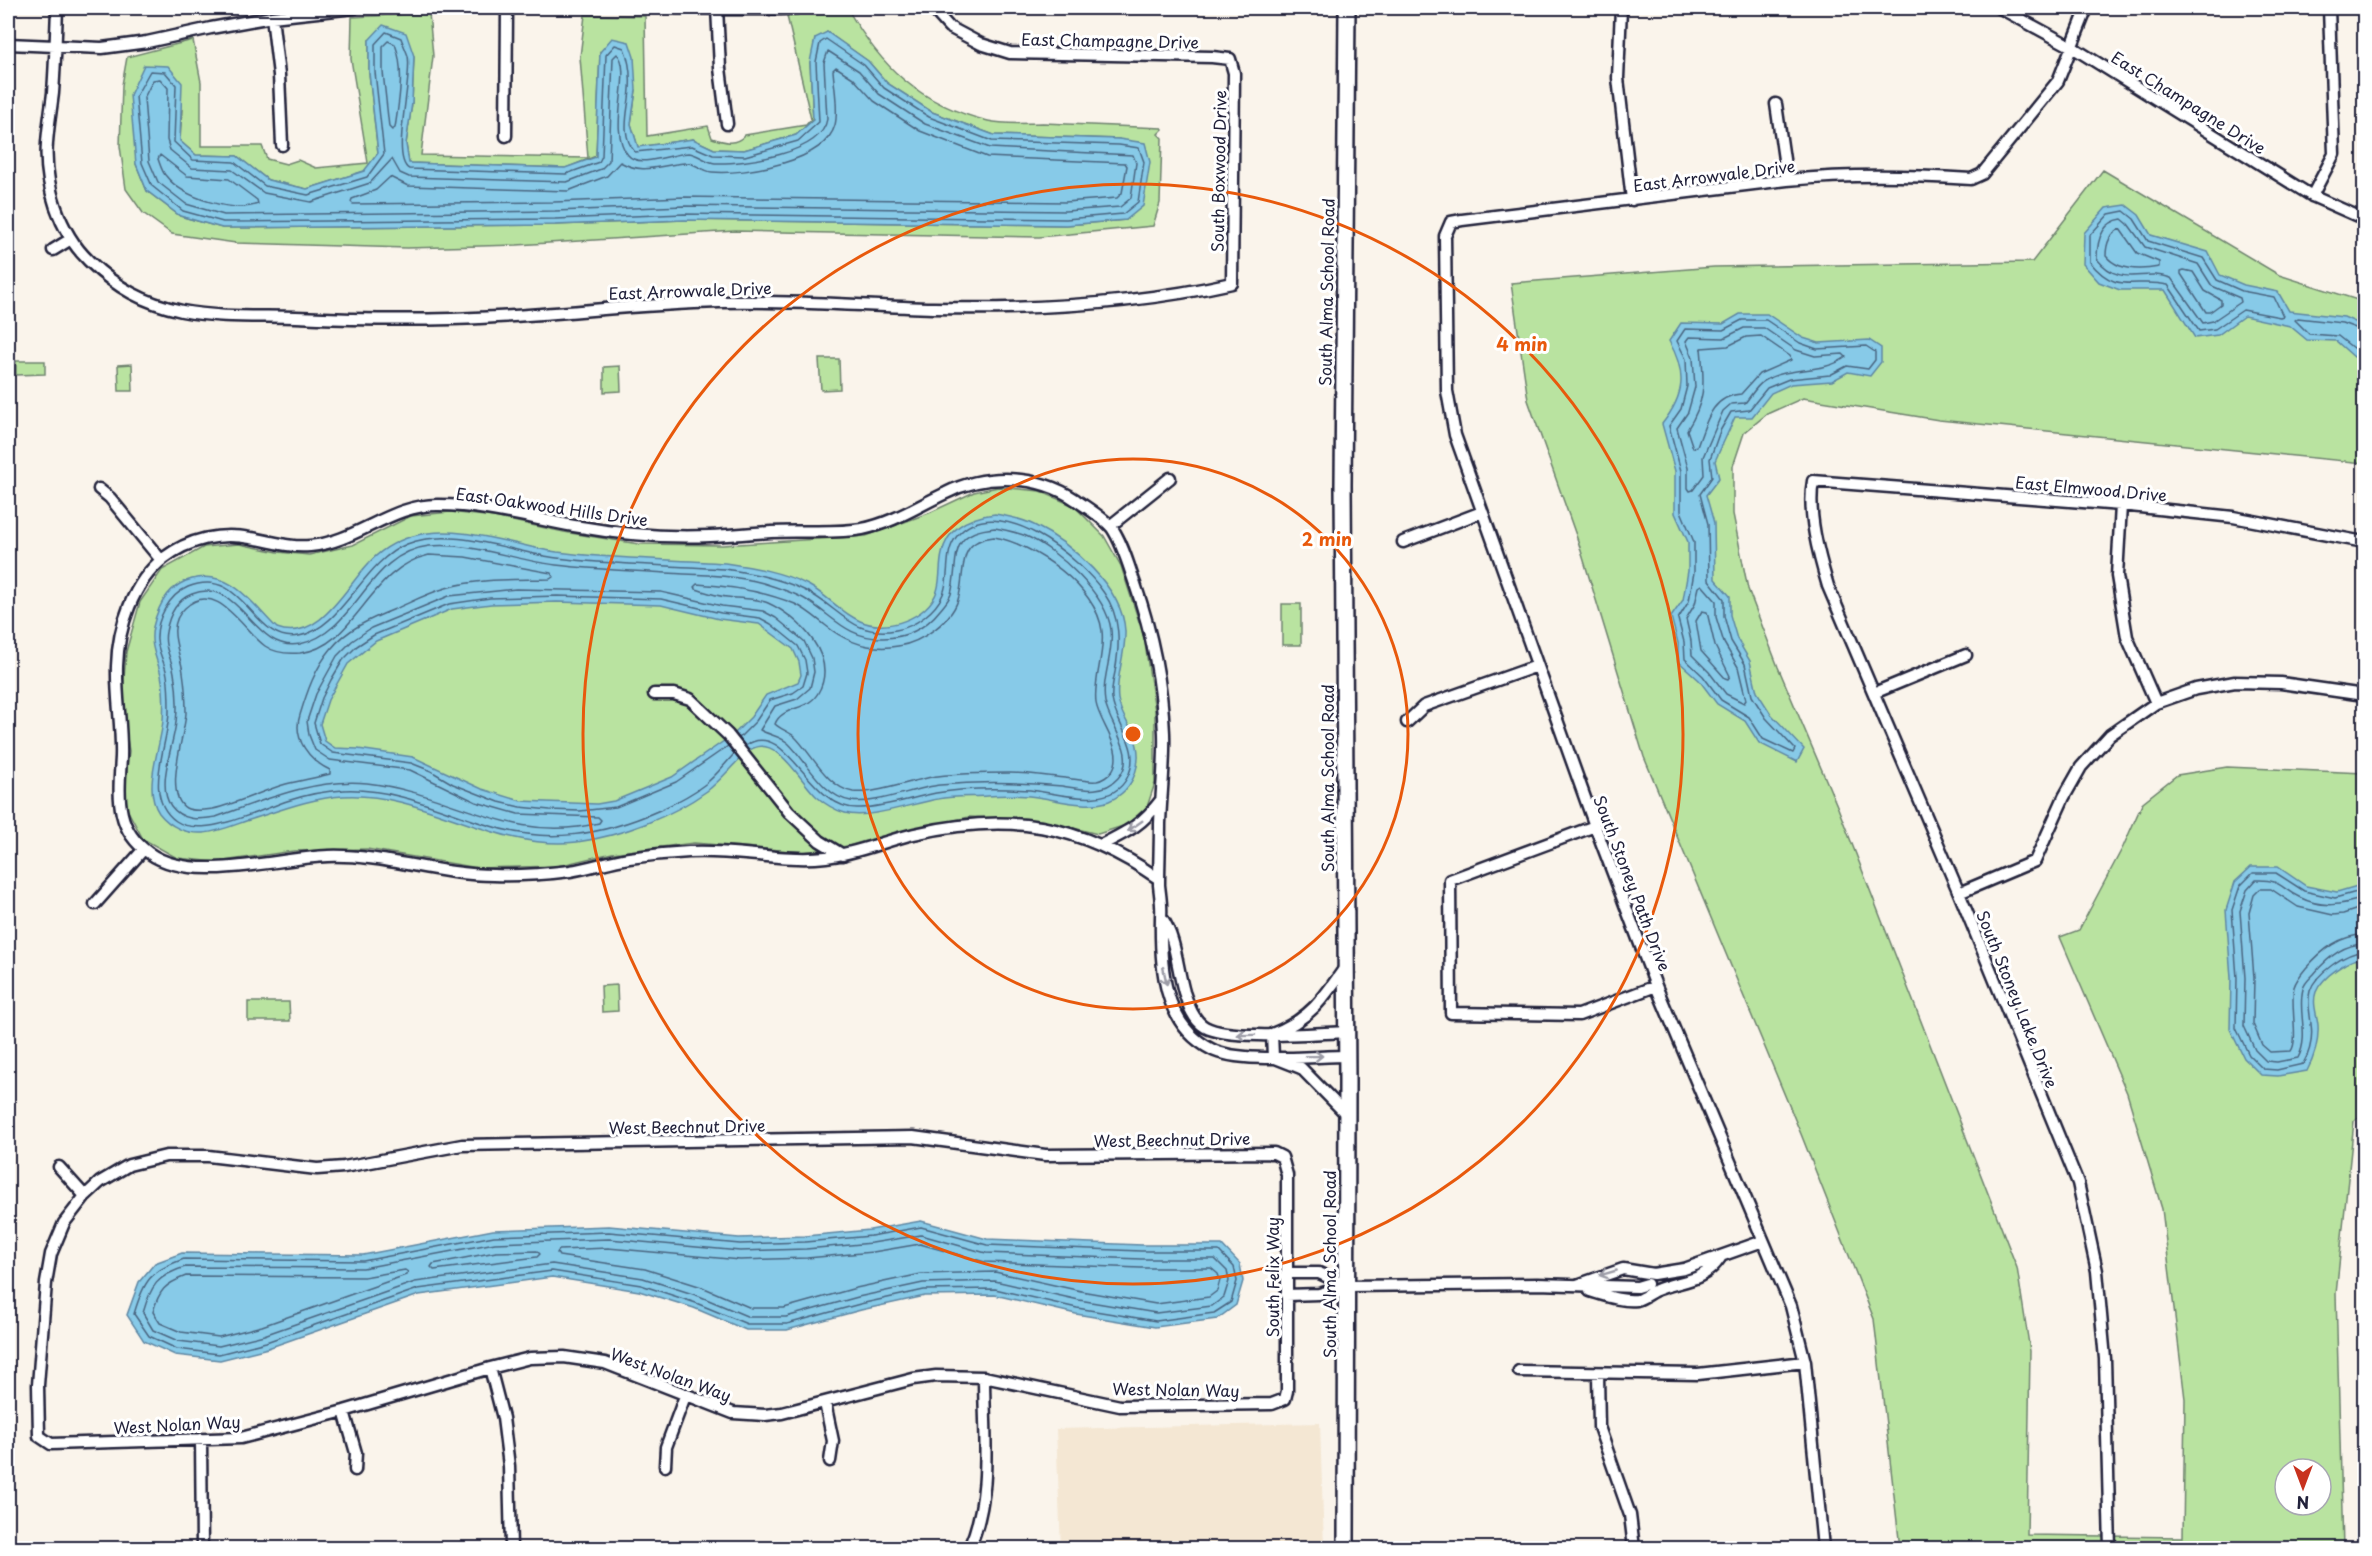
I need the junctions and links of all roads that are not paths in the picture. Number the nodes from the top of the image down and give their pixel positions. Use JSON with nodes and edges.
{"nodes":[{"id":1,"x":57,"y":8,"type":"edge"},
{"id":2,"x":354,"y":8,"type":"edge"},
{"id":3,"x":507,"y":8,"type":"edge"},
{"id":4,"x":676,"y":8,"type":"edge"},
{"id":5,"x":717,"y":8,"type":"edge"},
{"id":6,"x":797,"y":8,"type":"edge"},
{"id":7,"x":932,"y":8,"type":"edge"},
{"id":8,"x":1347,"y":8,"type":"edge"},
{"id":9,"x":1621,"y":8,"type":"edge"},
{"id":10,"x":2000,"y":8,"type":"edge"},
{"id":11,"x":2087,"y":8,"type":"edge"},
{"id":12,"x":2328,"y":8,"type":"edge"},
{"id":13,"x":272,"y":17,"type":"junction"},
{"id":14,"x":8,"y":44,"type":"edge"},
{"id":15,"x":56,"y":45,"type":"junction"},
{"id":16,"x":2072,"y":47,"type":"junction"},
{"id":17,"x":1230,"y":59,"type":"joint"},
{"id":18,"x":1776,"y":104,"type":"dead end"},
{"id":19,"x":727,"y":124,"type":"dead end"},
{"id":20,"x":506,"y":136,"type":"dead end"},
{"id":21,"x":282,"y":145,"type":"dead end"},
{"id":22,"x":1787,"y":180,"type":"junction"},
{"id":23,"x":2312,"y":196,"type":"junction"},
{"id":24,"x":1632,"y":200,"type":"junction"},
{"id":25,"x":2364,"y":219,"type":"edge"},
{"id":26,"x":1451,"y":222,"type":"joint"},
{"id":27,"x":71,"y":239,"type":"junction"},
{"id":28,"x":53,"y":250,"type":"dead end"},
{"id":29,"x":1232,"y":284,"type":"joint"},
{"id":30,"x":1170,"y":478,"type":"dead end"},
{"id":31,"x":1813,"y":481,"type":"joint"},
{"id":32,"x":99,"y":489,"type":"dead end"},
{"id":33,"x":2121,"y":505,"type":"junction"},
{"id":34,"x":1482,"y":512,"type":"junction"},
{"id":35,"x":1110,"y":526,"type":"junction"},
{"id":36,"x":1402,"y":542,"type":"dead end"},
{"id":37,"x":2364,"y":542,"type":"edge"},
{"id":38,"x":161,"y":560,"type":"junction"},
{"id":39,"x":1966,"y":655,"type":"dead end"},
{"id":40,"x":1537,"y":666,"type":"junction"},
{"id":41,"x":1874,"y":693,"type":"junction"},
{"id":42,"x":654,"y":694,"type":"dead end"},
{"id":43,"x":2364,"y":695,"type":"edge"},
{"id":44,"x":2156,"y":703,"type":"junction"},
{"id":45,"x":1407,"y":722,"type":"dead end"},
{"id":46,"x":1161,"y":800,"type":"junction"},
{"id":47,"x":1594,"y":826,"type":"junction"},
{"id":48,"x":1103,"y":844,"type":"junction"},
{"id":49,"x":143,"y":850,"type":"junction"},
{"id":50,"x":843,"y":855,"type":"junction"},
{"id":51,"x":1159,"y":879,"type":"junction"},
{"id":52,"x":1959,"y":893,"type":"junction"},
{"id":53,"x":95,"y":904,"type":"dead end"},
{"id":54,"x":1162,"y":918,"type":"junction"},
{"id":55,"x":1346,"y":966,"type":"junction"},
{"id":56,"x":1656,"y":986,"type":"junction"},
{"id":57,"x":1347,"y":1032,"type":"junction"},
{"id":58,"x":1220,"y":1033,"type":"junction"},
{"id":59,"x":1272,"y":1034,"type":"junction"},
{"id":60,"x":1215,"y":1051,"type":"junction"},
{"id":61,"x":1347,"y":1056,"type":"junction"},
{"id":62,"x":1272,"y":1057,"type":"junction"},
{"id":63,"x":1347,"y":1115,"type":"junction"},
{"id":64,"x":1282,"y":1157,"type":"joint"},
{"id":65,"x":59,"y":1167,"type":"dead end"},
{"id":66,"x":85,"y":1196,"type":"junction"},
{"id":67,"x":1764,"y":1241,"type":"junction"},
{"id":68,"x":1720,"y":1258,"type":"junction"},
{"id":69,"x":1286,"y":1273,"type":"junction"},
{"id":70,"x":1649,"y":1283,"type":"junction"},
{"id":71,"x":1347,"y":1286,"type":"junction"},
{"id":72,"x":1575,"y":1286,"type":"junction"},
{"id":73,"x":1286,"y":1295,"type":"junction"},
{"id":74,"x":1805,"y":1362,"type":"junction"},
{"id":75,"x":490,"y":1368,"type":"junction"},
{"id":76,"x":1519,"y":1371,"type":"dead end"},
{"id":77,"x":1598,"y":1374,"type":"junction"},
{"id":78,"x":984,"y":1377,"type":"junction"},
{"id":79,"x":685,"y":1396,"type":"junction"},
{"id":80,"x":1285,"y":1399,"type":"joint"},
{"id":81,"x":825,"y":1403,"type":"junction"},
{"id":82,"x":344,"y":1411,"type":"junction"},
{"id":83,"x":201,"y":1439,"type":"junction"},
{"id":84,"x":51,"y":1444,"type":"joint"},
{"id":85,"x":830,"y":1461,"type":"dead end"},
{"id":86,"x":665,"y":1466,"type":"dead end"},
{"id":87,"x":355,"y":1470,"type":"dead end"},
{"id":88,"x":202,"y":1548,"type":"edge"},
{"id":89,"x":512,"y":1548,"type":"edge"},
{"id":90,"x":969,"y":1548,"type":"edge"},
{"id":91,"x":1346,"y":1548,"type":"edge"},
{"id":92,"x":1634,"y":1548,"type":"edge"},
{"id":93,"x":1822,"y":1548,"type":"edge"},
{"id":94,"x":2110,"y":1548,"type":"edge"}],
"edges":[{"from":1,"to":15,"type":"street","name":"East Arrowvale Drive"},
{"from":2,"to":13,"type":"street"},
{"from":3,"to":20,"type":"street"},
{"from":4,"to":5,"type":"street"},
{"from":5,"to":6,"type":"street"},
{"from":5,"to":19,"type":"street"},
{"from":7,"to":17,"type":"street","name":"East Champagne Drive"},
{"from":8,"to":55,"type":"main road","name":"South Alma School Road"},
{"from":9,"to":24,"type":"street"},
{"from":10,"to":16,"type":"street","name":"East Champagne Drive"},
{"from":11,"to":16,"type":"street"},
{"from":12,"to":23,"type":"street"},
{"from":13,"to":15,"type":"street"},
{"from":13,"to":21,"type":"street"},
{"from":14,"to":15,"type":"street"},
{"from":15,"to":27,"type":"street","name":"East Arrowvale Drive"},
{"from":16,"to":22,"type":"street","name":"East Arrowvale Drive"},
{"from":16,"to":23,"type":"street","name":"East Champagne Drive"},
{"from":17,"to":29,"type":"street","name":"South Boxwood Drive"},
{"from":18,"to":22,"type":"street"},
{"from":22,"to":24,"type":"street","name":"East Arrowvale Drive"},
{"from":23,"to":25,"type":"street","name":"East Champagne Drive"},
{"from":24,"to":26,"type":"street","name":"East Arrowvale Drive"},
{"from":26,"to":34,"type":"street","name":"South Stoney Path Drive"},
{"from":27,"to":28,"type":"street"},
{"from":27,"to":29,"type":"street","name":"East Arrowvale Drive"},
{"from":30,"to":35,"type":"street"},
{"from":31,"to":33,"type":"street","name":"East Elmwood Drive"},
{"from":31,"to":41,"type":"street","name":"South Stoney Lake Drive"},
{"from":32,"to":38,"type":"street"},
{"from":33,"to":37,"type":"street","name":"East Elmwood Drive"},
{"from":33,"to":44,"type":"street"},
{"from":34,"to":36,"type":"street"},
{"from":34,"to":40,"type":"street","name":"South Stoney Path Drive"},
{"from":35,"to":38,"type":"street","name":"East Oakwood Hills Drive"},
{"from":35,"to":46,"type":"street","name":"East Oakwood Hills Drive"},
{"from":38,"to":49,"type":"street","name":"East Oakwood Hills Drive"},
{"from":39,"to":41,"type":"street"},
{"from":40,"to":45,"type":"street"},
{"from":40,"to":47,"type":"street","name":"South Stoney Path Drive"},
{"from":41,"to":52,"type":"street","name":"South Stoney Lake Drive"},
{"from":42,"to":50,"type":"street"},
{"from":43,"to":44,"type":"street"},
{"from":44,"to":52,"type":"street"},
{"from":46,"to":48,"type":"street","one_way":true},
{"from":46,"to":51,"type":"street","name":"East Oakwood Hills Drive"},
{"from":47,"to":56,"type":"street","name":"South Stoney Path Drive"},
{"from":47,"to":56,"type":"street"},
{"from":48,"to":50,"type":"street","name":"East Oakwood Hills Drive"},
{"from":48,"to":51,"type":"street","name":"East Oakwood Hills Drive"},
{"from":49,"to":50,"type":"street","name":"East Oakwood Hills Drive"},
{"from":49,"to":53,"type":"street"},
{"from":51,"to":54,"type":"street","name":"East Oakwood Hills Drive"},
{"from":52,"to":94,"type":"street","name":"South Stoney Lake Drive"},
{"from":54,"to":58,"type":"street","name":"East Oakwood Hills Drive"},
{"from":54,"to":60,"type":"street","name":"East Oakwood Hills Drive","one_way":true},
{"from":55,"to":57,"type":"main road","name":"South Alma School Road"},
{"from":55,"to":59,"type":"street"},
{"from":56,"to":67,"type":"street","name":"South Stoney Path Drive"},
{"from":57,"to":59,"type":"street"},
{"from":57,"to":61,"type":"main road","name":"South Alma School Road"},
{"from":59,"to":58,"type":"street","one_way":true},
{"from":58,"to":60,"type":"street"},
{"from":59,"to":62,"type":"street"},
{"from":60,"to":62,"type":"street","name":"East Oakwood Hills Drive"},
{"from":62,"to":61,"type":"street","name":"East Oakwood Hills Drive","one_way":true},
{"from":61,"to":63,"type":"main road","name":"South Alma School Road"},
{"from":62,"to":63,"type":"street","name":"East Oakwood Hills Drive"},
{"from":63,"to":71,"type":"main road","name":"South Alma School Road"},
{"from":64,"to":66,"type":"street","name":"West Beechnut Drive"},
{"from":64,"to":69,"type":"street","name":"South Felix Way"},
{"from":65,"to":66,"type":"street"},
{"from":66,"to":84,"type":"street","name":"West Beechnut Drive"},
{"from":67,"to":68,"type":"street"},
{"from":67,"to":74,"type":"street","name":"South Stoney Path Drive"},
{"from":68,"to":70,"type":"street"},
{"from":68,"to":70,"type":"street"},
{"from":69,"to":71,"type":"street"},
{"from":69,"to":73,"type":"street","name":"South Felix Way"},
{"from":70,"to":72,"type":"street"},
{"from":70,"to":72,"type":"street","one_way":true},
{"from":71,"to":72,"type":"street"},
{"from":71,"to":73,"type":"street"},
{"from":71,"to":91,"type":"main road","name":"South Alma School Road"},
{"from":73,"to":80,"type":"street","name":"South Felix Way"},
{"from":74,"to":77,"type":"street"},
{"from":74,"to":93,"type":"street","name":"South Stoney Path Drive"},
{"from":75,"to":79,"type":"street","name":"West Nolan Way"},
{"from":75,"to":82,"type":"street","name":"West Nolan Way"},
{"from":75,"to":89,"type":"street"},
{"from":76,"to":77,"type":"street"},
{"from":77,"to":92,"type":"street"},
{"from":78,"to":80,"type":"street","name":"West Nolan Way"},
{"from":78,"to":81,"type":"street","name":"West Nolan Way"},
{"from":78,"to":90,"type":"street"},
{"from":79,"to":81,"type":"street","name":"West Nolan Way"},
{"from":79,"to":86,"type":"street"},
{"from":81,"to":85,"type":"street"},
{"from":82,"to":83,"type":"street","name":"West Nolan Way"},
{"from":82,"to":87,"type":"street"},
{"from":83,"to":84,"type":"street","name":"West Nolan Way"},
{"from":83,"to":88,"type":"street"}]}
